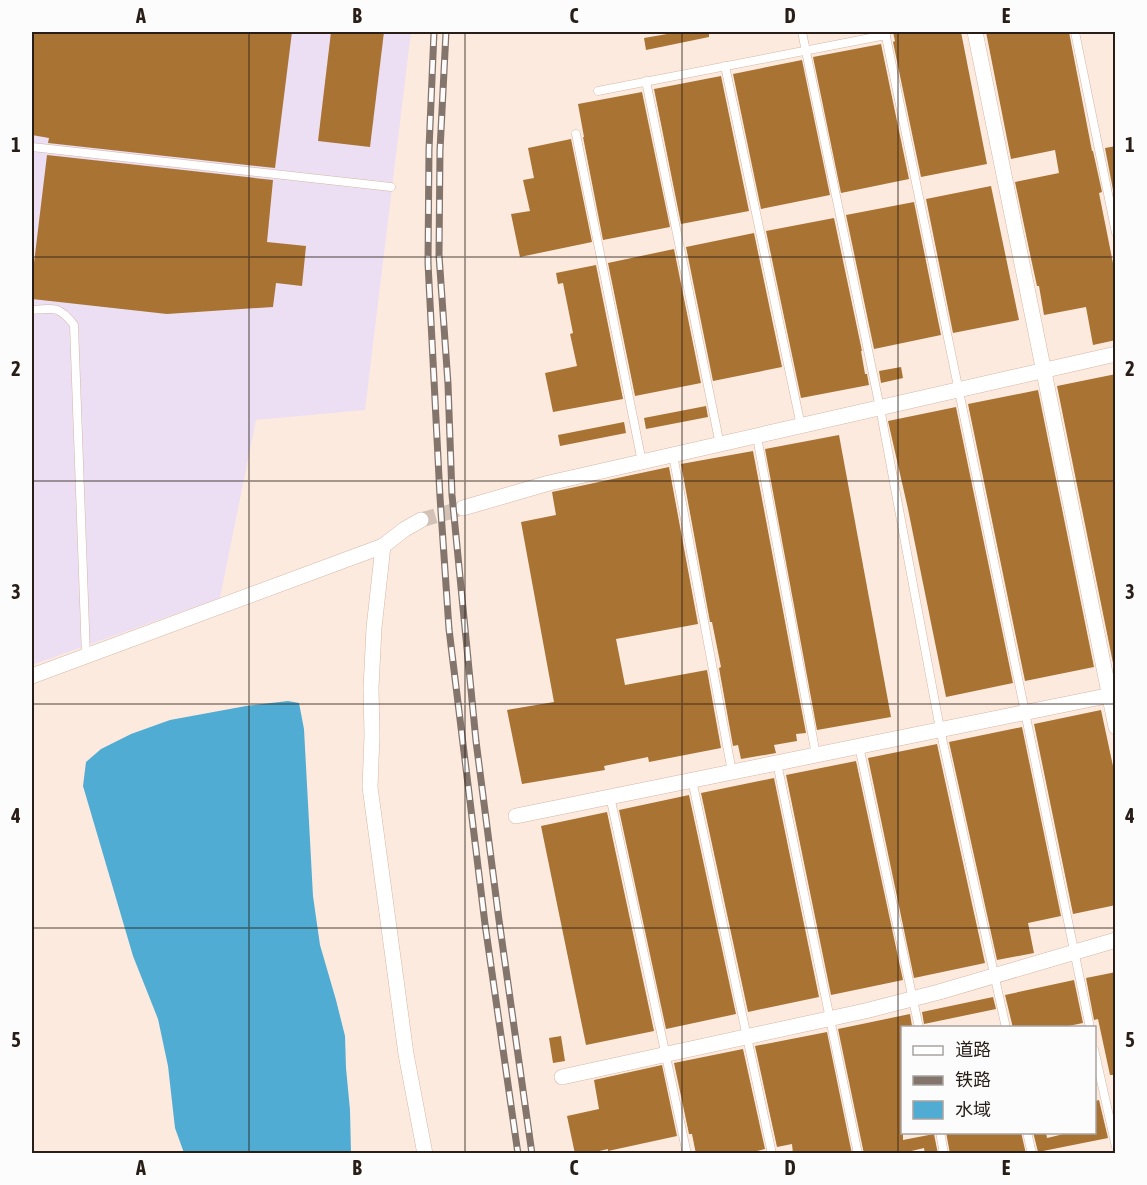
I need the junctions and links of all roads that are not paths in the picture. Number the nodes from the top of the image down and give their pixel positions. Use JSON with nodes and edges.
{"nodes":[{"id":1,"x":802,"y":32,"type":"edge"},
{"id":2,"x":975,"y":32,"type":"edge"},
{"id":3,"x":1075,"y":32,"type":"edge"},
{"id":4,"x":886,"y":33,"type":"edge"},
{"id":5,"x":806,"y":50,"type":"junction"},
{"id":6,"x":725,"y":66,"type":"junction"},
{"id":7,"x":646,"y":81,"type":"junction"},
{"id":8,"x":598,"y":91,"type":"dead end"},
{"id":9,"x":576,"y":134,"type":"dead end"},
{"id":10,"x":32,"y":147,"type":"edge"},
{"id":11,"x":391,"y":187,"type":"dead end"},
{"id":12,"x":1116,"y":232,"type":"edge"},
{"id":13,"x":32,"y":310,"type":"edge"},
{"id":14,"x":1116,"y":354,"type":"edge"},
{"id":15,"x":1043,"y":371,"type":"junction"},
{"id":16,"x":959,"y":390,"type":"junction"},
{"id":17,"x":880,"y":408,"type":"junction"},
{"id":18,"x":801,"y":426,"type":"junction"},
{"id":19,"x":757,"y":436,"type":"junction"},
{"id":20,"x":720,"y":445,"type":"junction"},
{"id":21,"x":673,"y":455,"type":"junction"},
{"id":22,"x":642,"y":462,"type":"junction"},
{"id":23,"x":464,"y":508,"type":"tunnel mouth"},
{"id":24,"x":421,"y":520,"type":"tunnel mouth"},
{"id":25,"x":383,"y":546,"type":"junction"},
{"id":26,"x":86,"y":656,"type":"junction"},
{"id":27,"x":32,"y":676,"type":"edge"},
{"id":28,"x":1112,"y":694,"type":"edge"},
{"id":29,"x":1025,"y":712,"type":"junction"},
{"id":30,"x":1116,"y":727,"type":"edge"},
{"id":31,"x":940,"y":729,"type":"junction"},
{"id":32,"x":859,"y":746,"type":"junction"},
{"id":33,"x":816,"y":755,"type":"junction"},
{"id":34,"x":777,"y":763,"type":"junction"},
{"id":35,"x":732,"y":772,"type":"junction"},
{"id":36,"x":692,"y":780,"type":"junction"},
{"id":37,"x":610,"y":796,"type":"junction"},
{"id":38,"x":516,"y":816,"type":"dead end"},
{"id":39,"x":1116,"y":940,"type":"edge"},
{"id":40,"x":1074,"y":952,"type":"junction"},
{"id":41,"x":995,"y":975,"type":"junction"},
{"id":42,"x":913,"y":999,"type":"junction"},
{"id":43,"x":830,"y":1019,"type":"junction"},
{"id":44,"x":919,"y":1026,"type":"edge"},
{"id":45,"x":1006,"y":1026,"type":"edge"},
{"id":46,"x":1090,"y":1026,"type":"edge"},
{"id":47,"x":747,"y":1037,"type":"junction"},
{"id":48,"x":665,"y":1054,"type":"junction"},
{"id":49,"x":1096,"y":1054,"type":"edge"},
{"id":50,"x":562,"y":1077,"type":"dead end"},
{"id":51,"x":940,"y":1134,"type":"edge"},
{"id":52,"x":1027,"y":1134,"type":"edge"},
{"id":53,"x":1116,"y":1147,"type":"edge"},
{"id":54,"x":425,"y":1154,"type":"edge"},
{"id":55,"x":687,"y":1154,"type":"edge"},
{"id":56,"x":771,"y":1154,"type":"edge"},
{"id":57,"x":858,"y":1154,"type":"edge"},
{"id":58,"x":944,"y":1154,"type":"edge"},
{"id":59,"x":1032,"y":1154,"type":"edge"}],
"edges":[{"from":1,"to":5,"type":"lane"},
{"from":2,"to":15,"type":"street"},
{"from":3,"to":12,"type":"lane"},
{"from":4,"to":5,"type":"lane"},
{"from":4,"to":16,"type":"lane"},
{"from":5,"to":6,"type":"lane"},
{"from":5,"to":17,"type":"lane"},
{"from":6,"to":7,"type":"lane"},
{"from":6,"to":18,"type":"lane"},
{"from":7,"to":8,"type":"lane"},
{"from":7,"to":20,"type":"lane"},
{"from":9,"to":22,"type":"lane"},
{"from":10,"to":11,"type":"lane"},
{"from":13,"to":26,"type":"lane"},
{"from":14,"to":15,"type":"street"},
{"from":15,"to":16,"type":"street"},
{"from":15,"to":28,"type":"street"},
{"from":16,"to":17,"type":"street"},
{"from":16,"to":29,"type":"lane"},
{"from":17,"to":18,"type":"street"},
{"from":17,"to":31,"type":"lane"},
{"from":18,"to":19,"type":"street"},
{"from":19,"to":20,"type":"street"},
{"from":19,"to":33,"type":"lane"},
{"from":20,"to":21,"type":"street"},
{"from":21,"to":22,"type":"street"},
{"from":21,"to":35,"type":"lane"},
{"from":22,"to":23,"type":"street"},
{"from":24,"to":25,"type":"street"},
{"from":25,"to":26,"type":"street"},
{"from":25,"to":54,"type":"street"},
{"from":26,"to":27,"type":"street"},
{"from":28,"to":29,"type":"street"},
{"from":28,"to":30,"type":"street"},
{"from":29,"to":31,"type":"street"},
{"from":29,"to":40,"type":"lane"},
{"from":31,"to":32,"type":"street"},
{"from":31,"to":41,"type":"lane"},
{"from":32,"to":33,"type":"street"},
{"from":32,"to":42,"type":"lane"},
{"from":33,"to":34,"type":"street"},
{"from":34,"to":35,"type":"street"},
{"from":34,"to":43,"type":"lane"},
{"from":35,"to":36,"type":"street"},
{"from":36,"to":37,"type":"street"},
{"from":36,"to":47,"type":"lane"},
{"from":37,"to":38,"type":"street"},
{"from":37,"to":48,"type":"lane"},
{"from":39,"to":40,"type":"street"},
{"from":40,"to":41,"type":"street"},
{"from":40,"to":46,"type":"lane"},
{"from":41,"to":42,"type":"street"},
{"from":41,"to":45,"type":"lane"},
{"from":42,"to":43,"type":"street"},
{"from":42,"to":44,"type":"lane"},
{"from":43,"to":47,"type":"street"},
{"from":43,"to":57,"type":"lane"},
{"from":47,"to":48,"type":"street"},
{"from":47,"to":56,"type":"lane"},
{"from":48,"to":50,"type":"street"},
{"from":48,"to":55,"type":"lane"},
{"from":49,"to":53,"type":"lane"},
{"from":51,"to":58,"type":"lane"},
{"from":52,"to":59,"type":"lane"}]}
